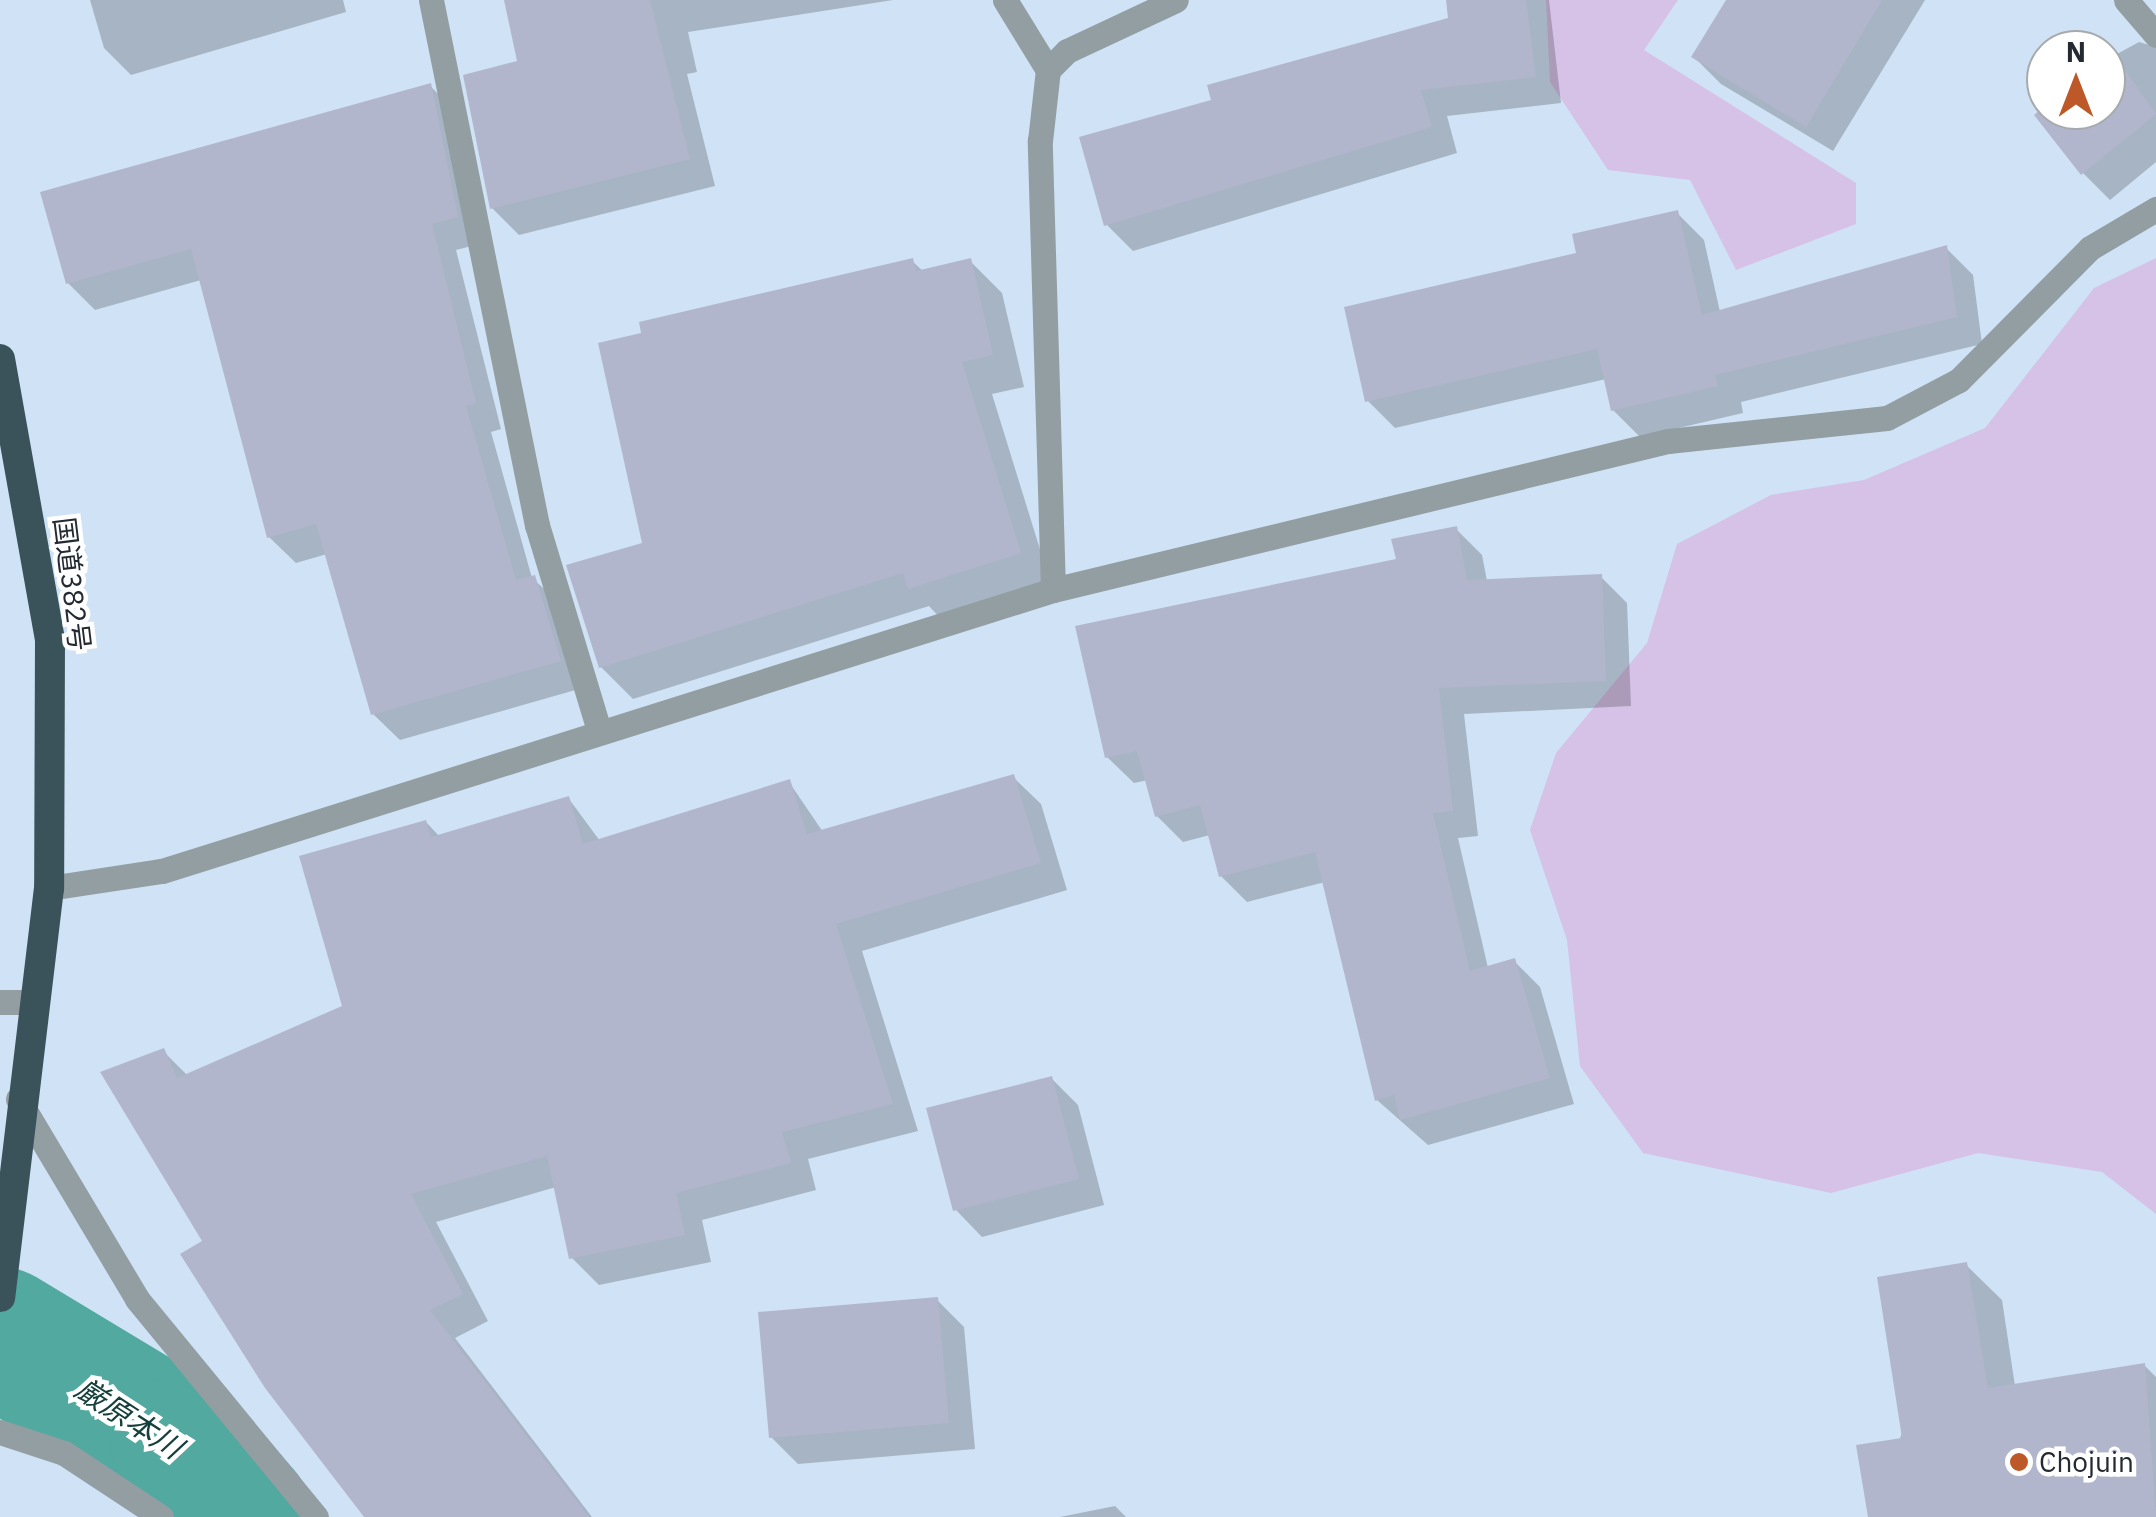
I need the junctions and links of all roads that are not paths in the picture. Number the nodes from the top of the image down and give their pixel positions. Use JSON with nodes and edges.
{"nodes":[{"id":1,"x":431,"y":0,"type":"edge"},
{"id":2,"x":1006,"y":0,"type":"edge"},
{"id":3,"x":1176,"y":0,"type":"edge"},
{"id":4,"x":2126,"y":0,"type":"edge"},
{"id":5,"x":2156,"y":35,"type":"edge"},
{"id":6,"x":1048,"y":70,"type":"junction"},
{"id":7,"x":2156,"y":209,"type":"edge"},
{"id":8,"x":0,"y":359,"type":"edge"},
{"id":9,"x":1053,"y":590,"type":"junction"},
{"id":10,"x":599,"y":730,"type":"junction"},
{"id":11,"x":49,"y":888,"type":"junction"},
{"id":12,"x":0,"y":1002,"type":"edge"},
{"id":13,"x":34,"y":1002,"type":"junction"},
{"id":14,"x":18,"y":1099,"type":"junction"},
{"id":15,"x":0,"y":1296,"type":"edge"},
{"id":16,"x":0,"y":1432,"type":"edge"},
{"id":17,"x":161,"y":1517,"type":"edge"},
{"id":18,"x":316,"y":1517,"type":"edge"}],
"edges":[{"from":1,"to":10,"type":"street"},
{"from":2,"to":6,"type":"street"},
{"from":3,"to":6,"type":"street"},
{"from":4,"to":5,"type":"street"},
{"from":6,"to":9,"type":"street"},
{"from":7,"to":9,"type":"street"},
{"from":8,"to":11,"type":"highway","name":"国道382号"},
{"from":9,"to":10,"type":"street"},
{"from":10,"to":11,"type":"street"},
{"from":11,"to":13,"type":"highway","name":"国道382号"},
{"from":12,"to":13,"type":"street"},
{"from":13,"to":14,"type":"highway","name":"国道382号"},
{"from":14,"to":15,"type":"highway","name":"国道382号"},
{"from":14,"to":18,"type":"street"},
{"from":16,"to":17,"type":"street"}]}
